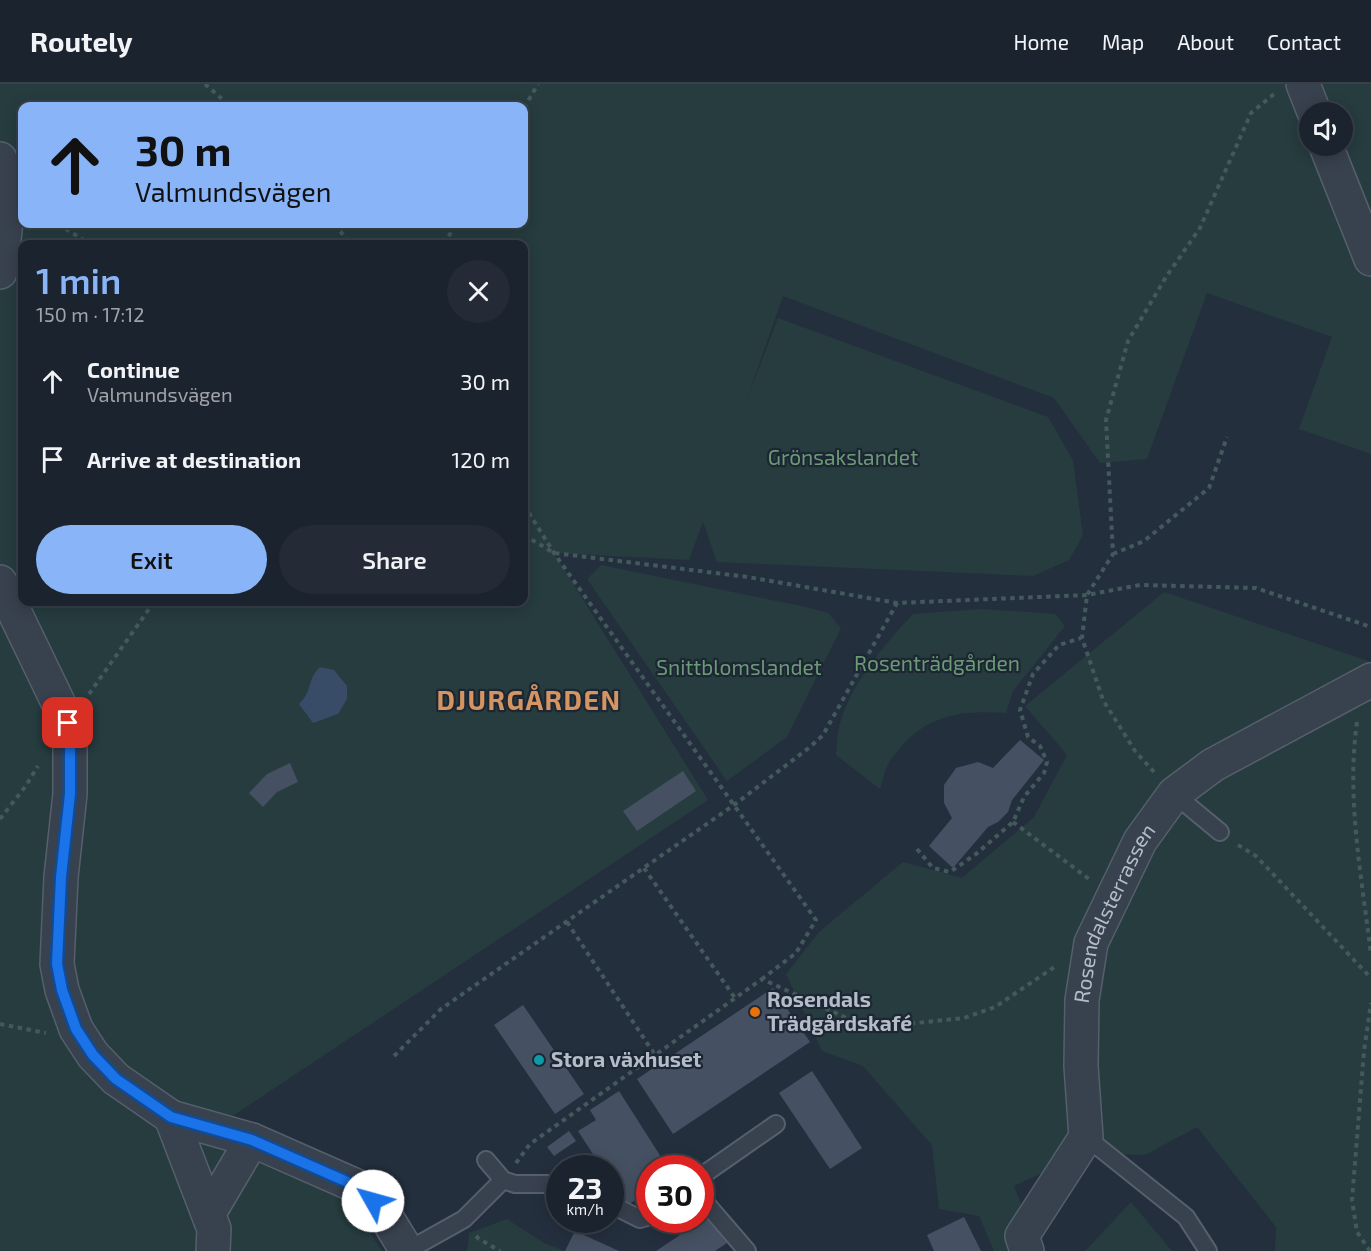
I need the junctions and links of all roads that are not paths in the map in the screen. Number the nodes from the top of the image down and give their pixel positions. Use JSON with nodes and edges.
{"nodes":[{"id":1,"x":1290,"y":88,"type":"edge"},
{"id":2,"x":1304,"y":102,"type":"edge"},
{"id":3,"x":1330,"y":156,"type":"edge"},
{"id":4,"x":0,"y":159,"type":"edge"},
{"id":5,"x":1371,"y":259,"type":"edge"},
{"id":6,"x":0,"y":272,"type":"edge"},
{"id":7,"x":0,"y":582,"type":"edge"},
{"id":8,"x":1367,"y":682,"type":"edge"},
{"id":9,"x":1174,"y":794,"type":"junction"},
{"id":10,"x":1220,"y":832,"type":"road end"},
{"id":11,"x":171,"y":1117,"type":"junction"},
{"id":12,"x":776,"y":1124,"type":"dead end"},
{"id":13,"x":1086,"y":1137,"type":"junction"},
{"id":14,"x":252,"y":1140,"type":"junction"},
{"id":15,"x":486,"y":1160,"type":"dead end"},
{"id":16,"x":714,"y":1167,"type":"edge"},
{"id":17,"x":503,"y":1180,"type":"junction"},
{"id":18,"x":546,"y":1184,"type":"edge"},
{"id":19,"x":714,"y":1212,"type":"edge"},
{"id":20,"x":208,"y":1213,"type":"junction"},
{"id":21,"x":213,"y":1251,"type":"edge"},
{"id":22,"x":407,"y":1251,"type":"edge"},
{"id":23,"x":747,"y":1251,"type":"edge"},
{"id":24,"x":1027,"y":1251,"type":"edge"},
{"id":25,"x":1208,"y":1251,"type":"edge"}],
"edges":[{"from":1,"to":2,"type":"street"},
{"from":3,"to":5,"type":"street"},
{"from":4,"to":6,"type":"street"},
{"from":7,"to":11,"type":"street"},
{"from":8,"to":9,"type":"street","name":"Rosendalsterrassen"},
{"from":9,"to":10,"type":"lane"},
{"from":9,"to":13,"type":"street","name":"Rosendalsterrassen"},
{"from":11,"to":14,"type":"street"},
{"from":11,"to":20,"type":"street"},
{"from":12,"to":16,"type":"lane"},
{"from":13,"to":24,"type":"street"},
{"from":13,"to":25,"type":"lane"},
{"from":14,"to":20,"type":"street"},
{"from":14,"to":22,"type":"street"},
{"from":15,"to":17,"type":"lane"},
{"from":17,"to":18,"type":"lane"},
{"from":17,"to":22,"type":"lane"},
{"from":19,"to":23,"type":"lane"},
{"from":20,"to":21,"type":"street"}]}
